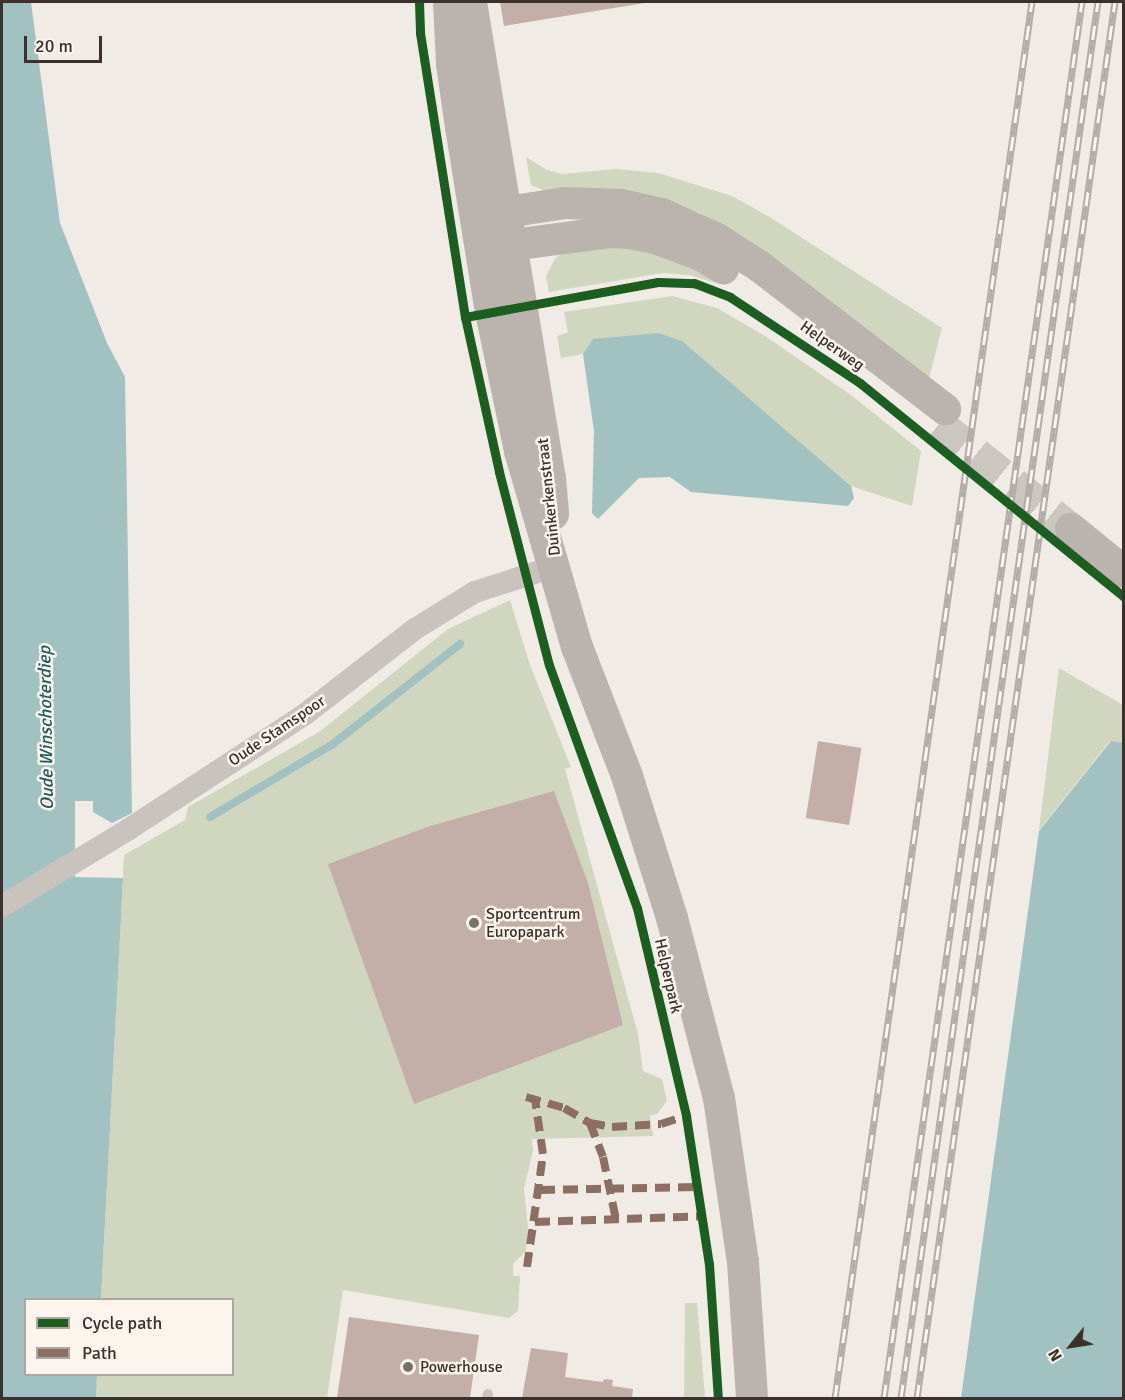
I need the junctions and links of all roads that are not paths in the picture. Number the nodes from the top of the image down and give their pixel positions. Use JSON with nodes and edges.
{"nodes":[{"id":1,"x":449,"y":2,"type":"edge"},
{"id":2,"x":471,"y":2,"type":"edge"},
{"id":3,"x":507,"y":212,"type":"junction"},
{"id":4,"x":480,"y":231,"type":"junction"},
{"id":5,"x":512,"y":245,"type":"junction"},
{"id":6,"x":1124,"y":553,"type":"edge"},
{"id":7,"x":556,"y":566,"type":"junction"},
{"id":8,"x":1124,"y":572,"type":"edge"},
{"id":9,"x":2,"y":906,"type":"edge"},
{"id":10,"x":752,"y":1398,"type":"edge"}],
"edges":[{"from":1,"to":4,"type":"main road","name":"Duinkerkenstraat"},
{"from":2,"to":3,"type":"main road","name":"Duinkerkenstraat"},
{"from":3,"to":4,"type":"main road","name":"Helperweg"},
{"from":3,"to":5,"type":"main road","name":"Duinkerkenstraat"},
{"from":3,"to":5,"type":"main road","name":"Helperweg"},
{"from":4,"to":5,"type":"main road"},
{"from":4,"to":7,"type":"main road","name":"Duinkerkenstraat"},
{"from":5,"to":7,"type":"main road","name":"Duinkerkenstraat"},
{"from":6,"to":8,"type":"main road"},
{"from":7,"to":9,"type":"street","name":"Oude Stamspoor"},
{"from":7,"to":10,"type":"main road","name":"Helperpark"}]}
